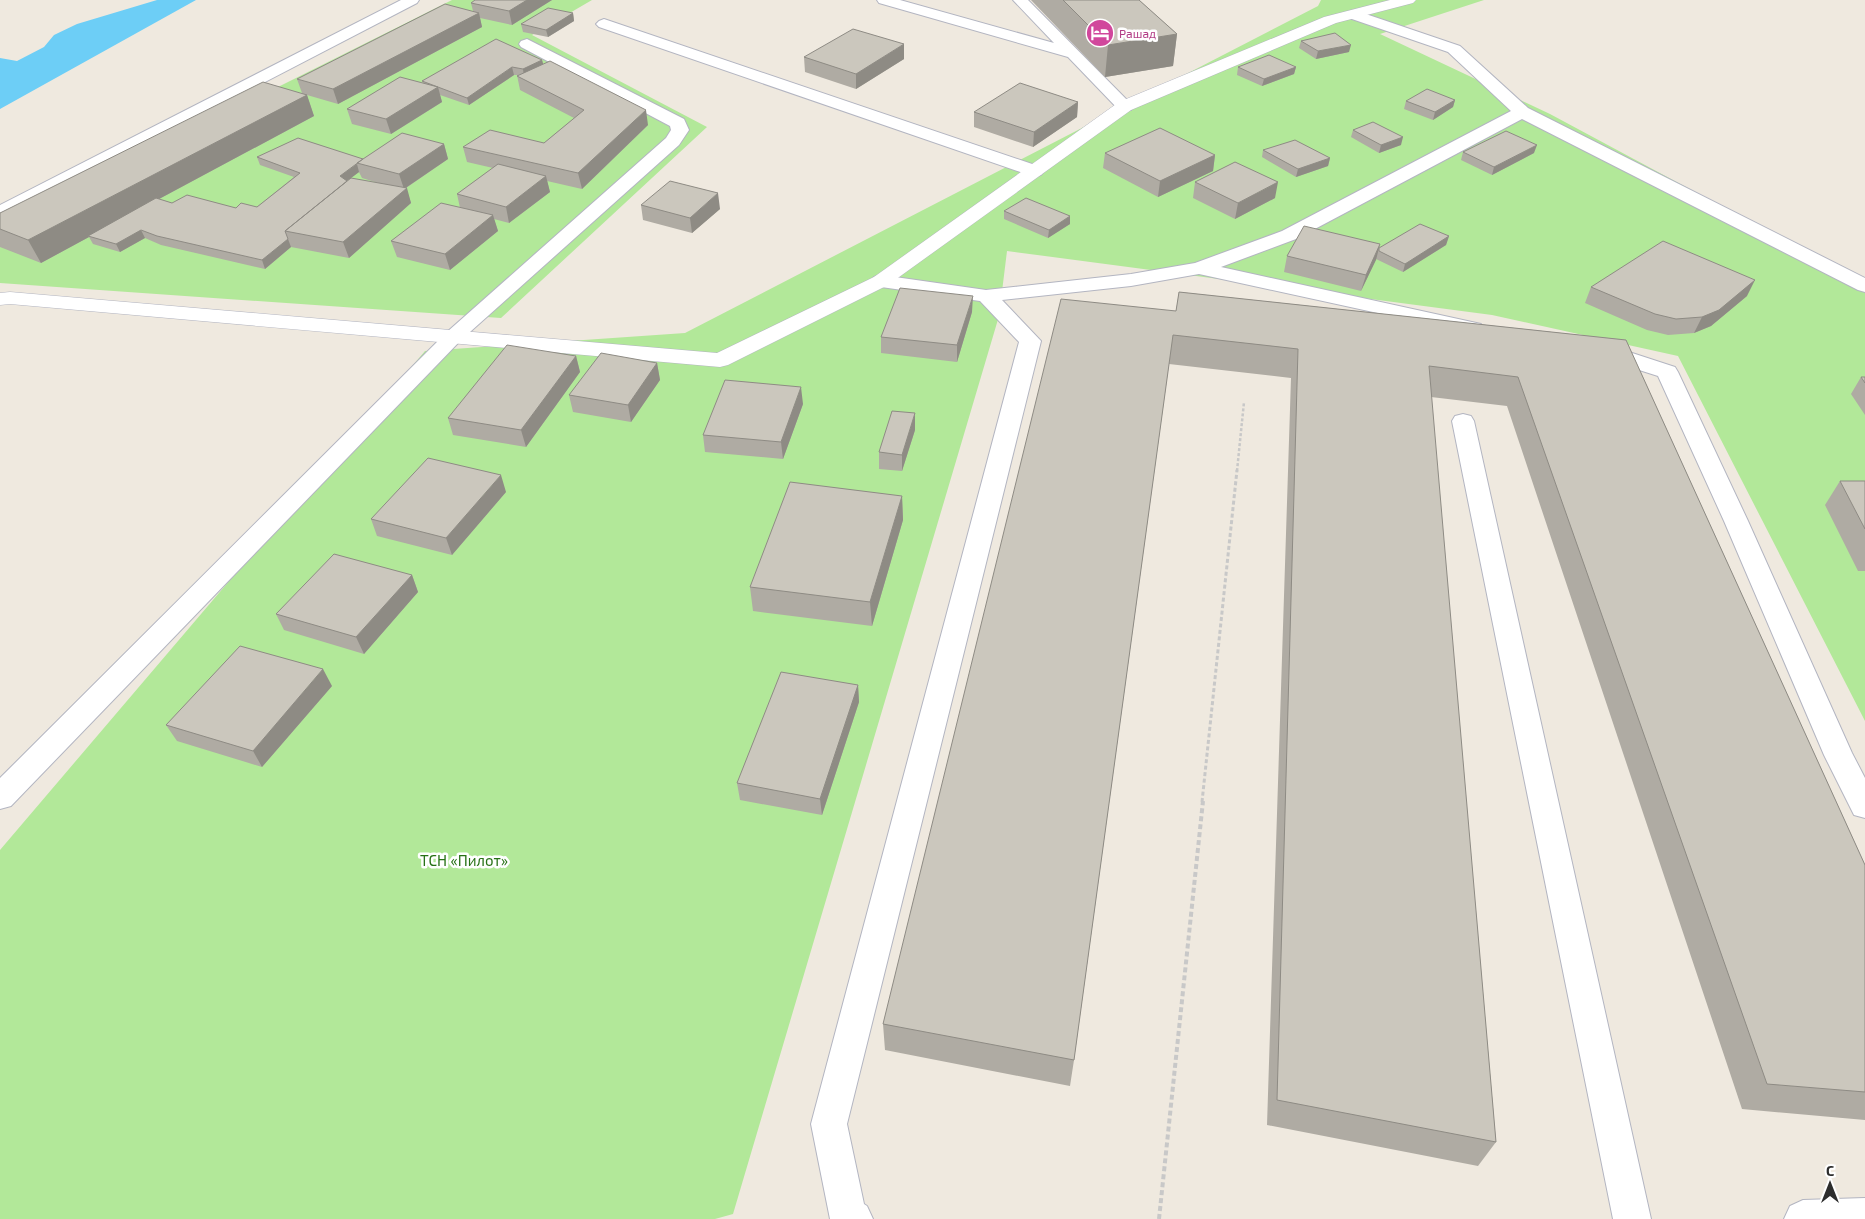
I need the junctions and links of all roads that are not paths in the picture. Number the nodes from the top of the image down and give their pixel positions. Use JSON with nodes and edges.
{"nodes":[{"id":1,"x":412,"y":0,"type":"edge"},
{"id":2,"x":884,"y":0,"type":"edge"},
{"id":3,"x":1020,"y":0,"type":"edge"},
{"id":4,"x":1408,"y":0,"type":"edge"},
{"id":5,"x":1356,"y":8,"type":"edge"},
{"id":6,"x":604,"y":24,"type":"dead end"},
{"id":7,"x":527,"y":44,"type":"dead end"},
{"id":8,"x":1074,"y":54,"type":"junction"},
{"id":9,"x":1125,"y":106,"type":"junction"},
{"id":10,"x":1522,"y":112,"type":"junction"},
{"id":11,"x":1035,"y":171,"type":"junction"},
{"id":12,"x":0,"y":212,"type":"edge"},
{"id":13,"x":1199,"y":268,"type":"junction"},
{"id":14,"x":881,"y":281,"type":"junction"},
{"id":15,"x":1865,"y":286,"type":"edge"},
{"id":16,"x":986,"y":296,"type":"junction"},
{"id":17,"x":0,"y":300,"type":"edge"},
{"id":18,"x":1491,"y":331,"type":"edge"},
{"id":19,"x":454,"y":336,"type":"junction"},
{"id":20,"x":1579,"y":349,"type":"edge"},
{"id":21,"x":1463,"y":421,"type":"dead end"},
{"id":22,"x":0,"y":797,"type":"edge"},
{"id":23,"x":1865,"y":806,"type":"edge"},
{"id":24,"x":1865,"y":1217,"type":"edge"},
{"id":25,"x":854,"y":1219,"type":"edge"},
{"id":26,"x":1632,"y":1219,"type":"edge"},
{"id":27,"x":1803,"y":1219,"type":"edge"}],
"edges":[{"from":1,"to":12,"type":"lane"},
{"from":2,"to":8,"type":"lane"},
{"from":3,"to":8,"type":"lane"},
{"from":4,"to":5,"type":"street"},
{"from":5,"to":9,"type":"street"},
{"from":5,"to":10,"type":"lane"},
{"from":6,"to":11,"type":"lane"},
{"from":7,"to":19,"type":"lane"},
{"from":8,"to":9,"type":"lane"},
{"from":9,"to":11,"type":"street"},
{"from":10,"to":13,"type":"lane"},
{"from":10,"to":15,"type":"lane"},
{"from":11,"to":14,"type":"street"},
{"from":13,"to":16,"type":"lane"},
{"from":13,"to":18,"type":"lane"},
{"from":14,"to":16,"type":"lane"},
{"from":14,"to":19,"type":"street"},
{"from":16,"to":25,"type":"lane"},
{"from":17,"to":19,"type":"street"},
{"from":19,"to":22,"type":"lane"},
{"from":20,"to":23,"type":"lane"},
{"from":21,"to":26,"type":"lane"},
{"from":24,"to":27,"type":"lane"}]}
